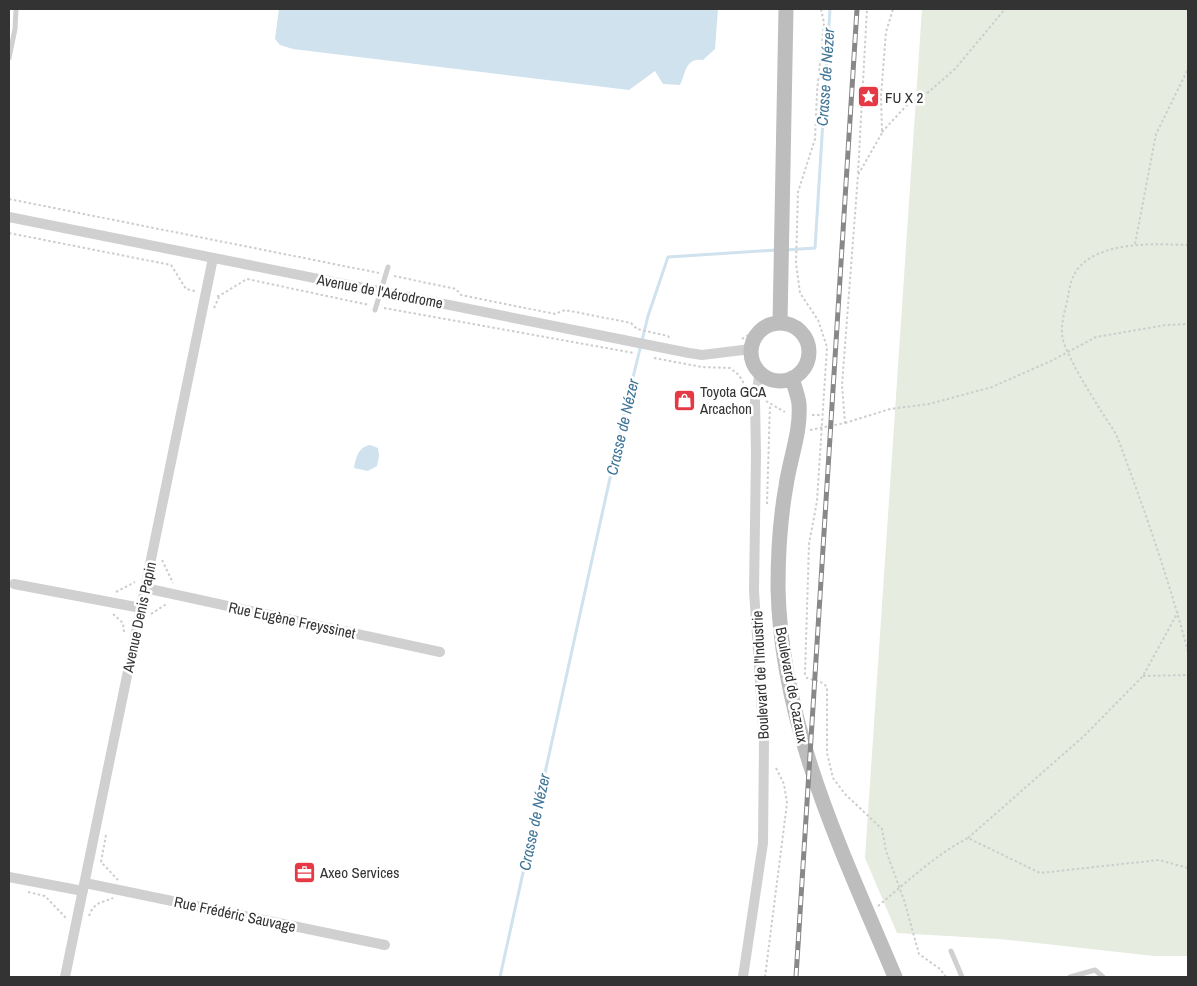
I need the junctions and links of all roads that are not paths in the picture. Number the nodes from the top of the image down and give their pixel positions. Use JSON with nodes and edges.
{"nodes":[{"id":1,"x":16,"y":9,"type":"edge"},
{"id":2,"x":786,"y":9,"type":"edge"},
{"id":3,"x":9,"y":58,"type":"edge"},
{"id":4,"x":9,"y":217,"type":"edge"},
{"id":5,"x":213,"y":258,"type":"junction"},
{"id":6,"x":388,"y":267,"type":"dead end"},
{"id":7,"x":380,"y":291,"type":"junction"},
{"id":8,"x":376,"y":308,"type":"road end"},
{"id":9,"x":780,"y":323,"type":"junction"},
{"id":10,"x":746,"y":342,"type":"junction"},
{"id":11,"x":760,"y":372,"type":"junction"},
{"id":12,"x":792,"y":378,"type":"junction"},
{"id":13,"x":14,"y":584,"type":"dead end"},
{"id":14,"x":145,"y":588,"type":"junction"},
{"id":15,"x":141,"y":608,"type":"junction"},
{"id":16,"x":440,"y":652,"type":"dead end"},
{"id":17,"x":9,"y":877,"type":"edge"},
{"id":18,"x":84,"y":887,"type":"junction"},
{"id":19,"x":384,"y":945,"type":"dead end"},
{"id":20,"x":951,"y":951,"type":"dead end"},
{"id":21,"x":65,"y":977,"type":"edge"},
{"id":22,"x":743,"y":977,"type":"edge"},
{"id":23,"x":895,"y":977,"type":"edge"},
{"id":24,"x":962,"y":977,"type":"edge"},
{"id":25,"x":1070,"y":977,"type":"edge"},
{"id":26,"x":1103,"y":977,"type":"edge"}],
"edges":[{"from":1,"to":3,"type":"lane"},
{"from":2,"to":9,"type":"main road"},
{"from":4,"to":5,"type":"street","name":"Avenue de l'Aérodrome"},
{"from":5,"to":7,"type":"street","name":"Avenue de l'Aérodrome"},
{"from":5,"to":14,"type":"street","name":"Avenue Denis Papin"},
{"from":6,"to":7,"type":"lane"},
{"from":7,"to":8,"type":"lane"},
{"from":7,"to":10,"type":"street","name":"Avenue de l'Aérodrome"},
{"from":9,"to":10,"type":"main road"},
{"from":9,"to":12,"type":"main road"},
{"from":10,"to":11,"type":"main road"},
{"from":11,"to":12,"type":"main road"},
{"from":11,"to":22,"type":"street","name":"Boulevard de l'Industrie"},
{"from":12,"to":23,"type":"main road","name":"Boulevard de Cazaux"},
{"from":13,"to":15,"type":"street"},
{"from":14,"to":15,"type":"street","name":"Avenue Denis Papin"},
{"from":14,"to":16,"type":"street","name":"Rue Eugène Freyssinet"},
{"from":15,"to":18,"type":"street","name":"Avenue Denis Papin"},
{"from":17,"to":18,"type":"street","name":"Rue Frédéric Sauvage"},
{"from":18,"to":19,"type":"street","name":"Rue Frédéric Sauvage"},
{"from":18,"to":21,"type":"street","name":"Avenue Denis Papin"},
{"from":20,"to":24,"type":"lane"},
{"from":25,"to":26,"type":"lane"}]}
